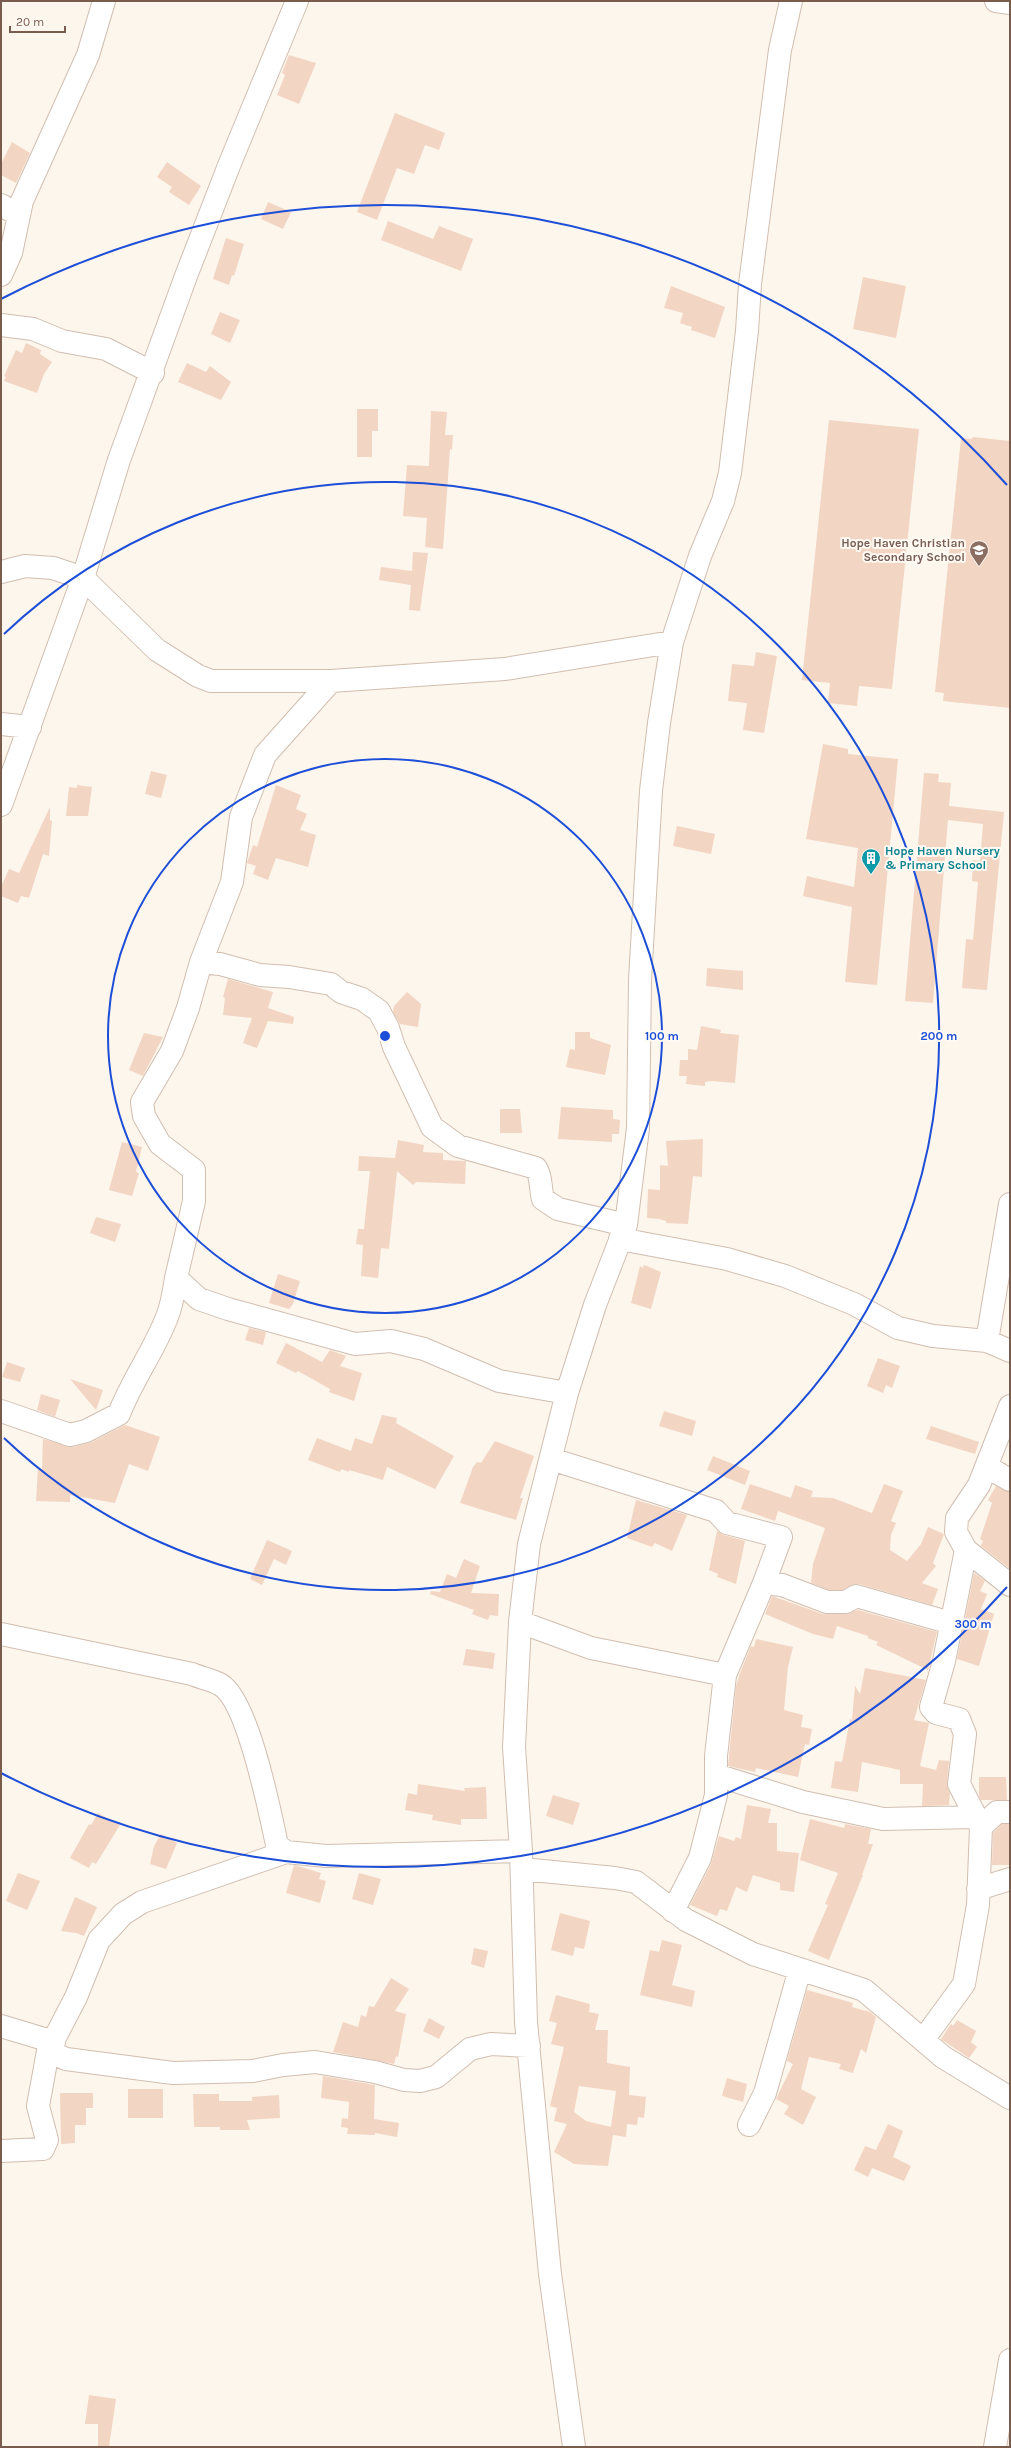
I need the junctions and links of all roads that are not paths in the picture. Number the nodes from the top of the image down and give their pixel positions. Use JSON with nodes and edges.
{"nodes":[{"id":1,"x":104,"y":1,"type":"edge"},
{"id":2,"x":297,"y":1,"type":"edge"},
{"id":3,"x":791,"y":1,"type":"edge"},
{"id":4,"x":996,"y":1,"type":"edge"},
{"id":5,"x":1010,"y":3,"type":"edge"},
{"id":6,"x":10,"y":210,"type":"edge"},
{"id":7,"x":1,"y":275,"type":"edge"},
{"id":8,"x":1,"y":325,"type":"edge"},
{"id":9,"x":152,"y":373,"type":"junction"},
{"id":10,"x":1,"y":572,"type":"edge"},
{"id":11,"x":83,"y":578,"type":"junction"},
{"id":12,"x":672,"y":642,"type":"junction"},
{"id":13,"x":331,"y":681,"type":"junction"},
{"id":14,"x":1,"y":724,"type":"edge"},
{"id":15,"x":30,"y":727,"type":"junction"},
{"id":16,"x":1,"y":805,"type":"edge"},
{"id":17,"x":201,"y":962,"type":"junction"},
{"id":18,"x":1010,"y":1204,"type":"edge"},
{"id":19,"x":623,"y":1232,"type":"junction"},
{"id":20,"x":176,"y":1278,"type":"junction"},
{"id":21,"x":987,"y":1341,"type":"junction"},
{"id":22,"x":1010,"y":1351,"type":"edge"},
{"id":23,"x":567,"y":1394,"type":"junction"},
{"id":24,"x":1010,"y":1406,"type":"edge"},
{"id":25,"x":1,"y":1411,"type":"edge"},
{"id":26,"x":551,"y":1459,"type":"junction"},
{"id":27,"x":987,"y":1467,"type":"junction"},
{"id":28,"x":1010,"y":1480,"type":"edge"},
{"id":29,"x":966,"y":1550,"type":"junction"},
{"id":30,"x":764,"y":1583,"type":"junction"},
{"id":31,"x":1010,"y":1585,"type":"edge"},
{"id":32,"x":520,"y":1622,"type":"junction"},
{"id":33,"x":951,"y":1623,"type":"junction"},
{"id":34,"x":1,"y":1634,"type":"edge"},
{"id":35,"x":725,"y":1675,"type":"junction"},
{"id":36,"x":716,"y":1775,"type":"junction"},
{"id":37,"x":1010,"y":1812,"type":"edge"},
{"id":38,"x":979,"y":1822,"type":"junction"},
{"id":39,"x":286,"y":1852,"type":"junction"},
{"id":40,"x":522,"y":1860,"type":"junction"},
{"id":41,"x":1010,"y":1879,"type":"edge"},
{"id":42,"x":978,"y":1889,"type":"junction"},
{"id":43,"x":673,"y":1911,"type":"junction"},
{"id":44,"x":800,"y":1969,"type":"junction"},
{"id":45,"x":1,"y":2026,"type":"edge"},
{"id":46,"x":923,"y":2040,"type":"junction"},
{"id":47,"x":51,"y":2046,"type":"junction"},
{"id":48,"x":529,"y":2046,"type":"junction"},
{"id":49,"x":1010,"y":2098,"type":"edge"},
{"id":50,"x":749,"y":2125,"type":"dead end"},
{"id":51,"x":1,"y":2151,"type":"edge"},
{"id":52,"x":1010,"y":2360,"type":"edge"},
{"id":53,"x":574,"y":2447,"type":"edge"},
{"id":54,"x":995,"y":2447,"type":"edge"}],
"edges":[{"from":1,"to":6,"type":"street"},
{"from":2,"to":9,"type":"street"},
{"from":3,"to":12,"type":"street"},
{"from":4,"to":5,"type":"street"},
{"from":6,"to":7,"type":"street"},
{"from":8,"to":9,"type":"street"},
{"from":9,"to":11,"type":"street"},
{"from":10,"to":11,"type":"street"},
{"from":11,"to":13,"type":"street"},
{"from":11,"to":15,"type":"street"},
{"from":12,"to":13,"type":"street"},
{"from":12,"to":19,"type":"street"},
{"from":13,"to":17,"type":"street"},
{"from":14,"to":15,"type":"street"},
{"from":15,"to":16,"type":"street"},
{"from":17,"to":19,"type":"street"},
{"from":17,"to":20,"type":"street"},
{"from":18,"to":21,"type":"street"},
{"from":19,"to":21,"type":"street"},
{"from":19,"to":23,"type":"street"},
{"from":20,"to":23,"type":"street"},
{"from":20,"to":25,"type":"street"},
{"from":21,"to":22,"type":"street"},
{"from":23,"to":26,"type":"street"},
{"from":24,"to":27,"type":"street"},
{"from":26,"to":30,"type":"street"},
{"from":26,"to":32,"type":"street"},
{"from":27,"to":28,"type":"street"},
{"from":27,"to":29,"type":"street"},
{"from":29,"to":31,"type":"street"},
{"from":29,"to":33,"type":"street"},
{"from":30,"to":33,"type":"street"},
{"from":30,"to":35,"type":"street"},
{"from":32,"to":35,"type":"street"},
{"from":32,"to":40,"type":"street"},
{"from":33,"to":38,"type":"street"},
{"from":34,"to":39,"type":"street"},
{"from":35,"to":36,"type":"street"},
{"from":36,"to":38,"type":"street"},
{"from":36,"to":43,"type":"street"},
{"from":37,"to":38,"type":"street"},
{"from":38,"to":42,"type":"street"},
{"from":39,"to":40,"type":"street"},
{"from":39,"to":47,"type":"street"},
{"from":40,"to":43,"type":"street"},
{"from":40,"to":48,"type":"street"},
{"from":41,"to":42,"type":"street"},
{"from":42,"to":46,"type":"street"},
{"from":43,"to":44,"type":"street"},
{"from":44,"to":46,"type":"street"},
{"from":44,"to":50,"type":"street"},
{"from":45,"to":47,"type":"street"},
{"from":46,"to":49,"type":"street"},
{"from":47,"to":48,"type":"street"},
{"from":47,"to":51,"type":"street"},
{"from":48,"to":53,"type":"street"},
{"from":52,"to":54,"type":"street"}]}
